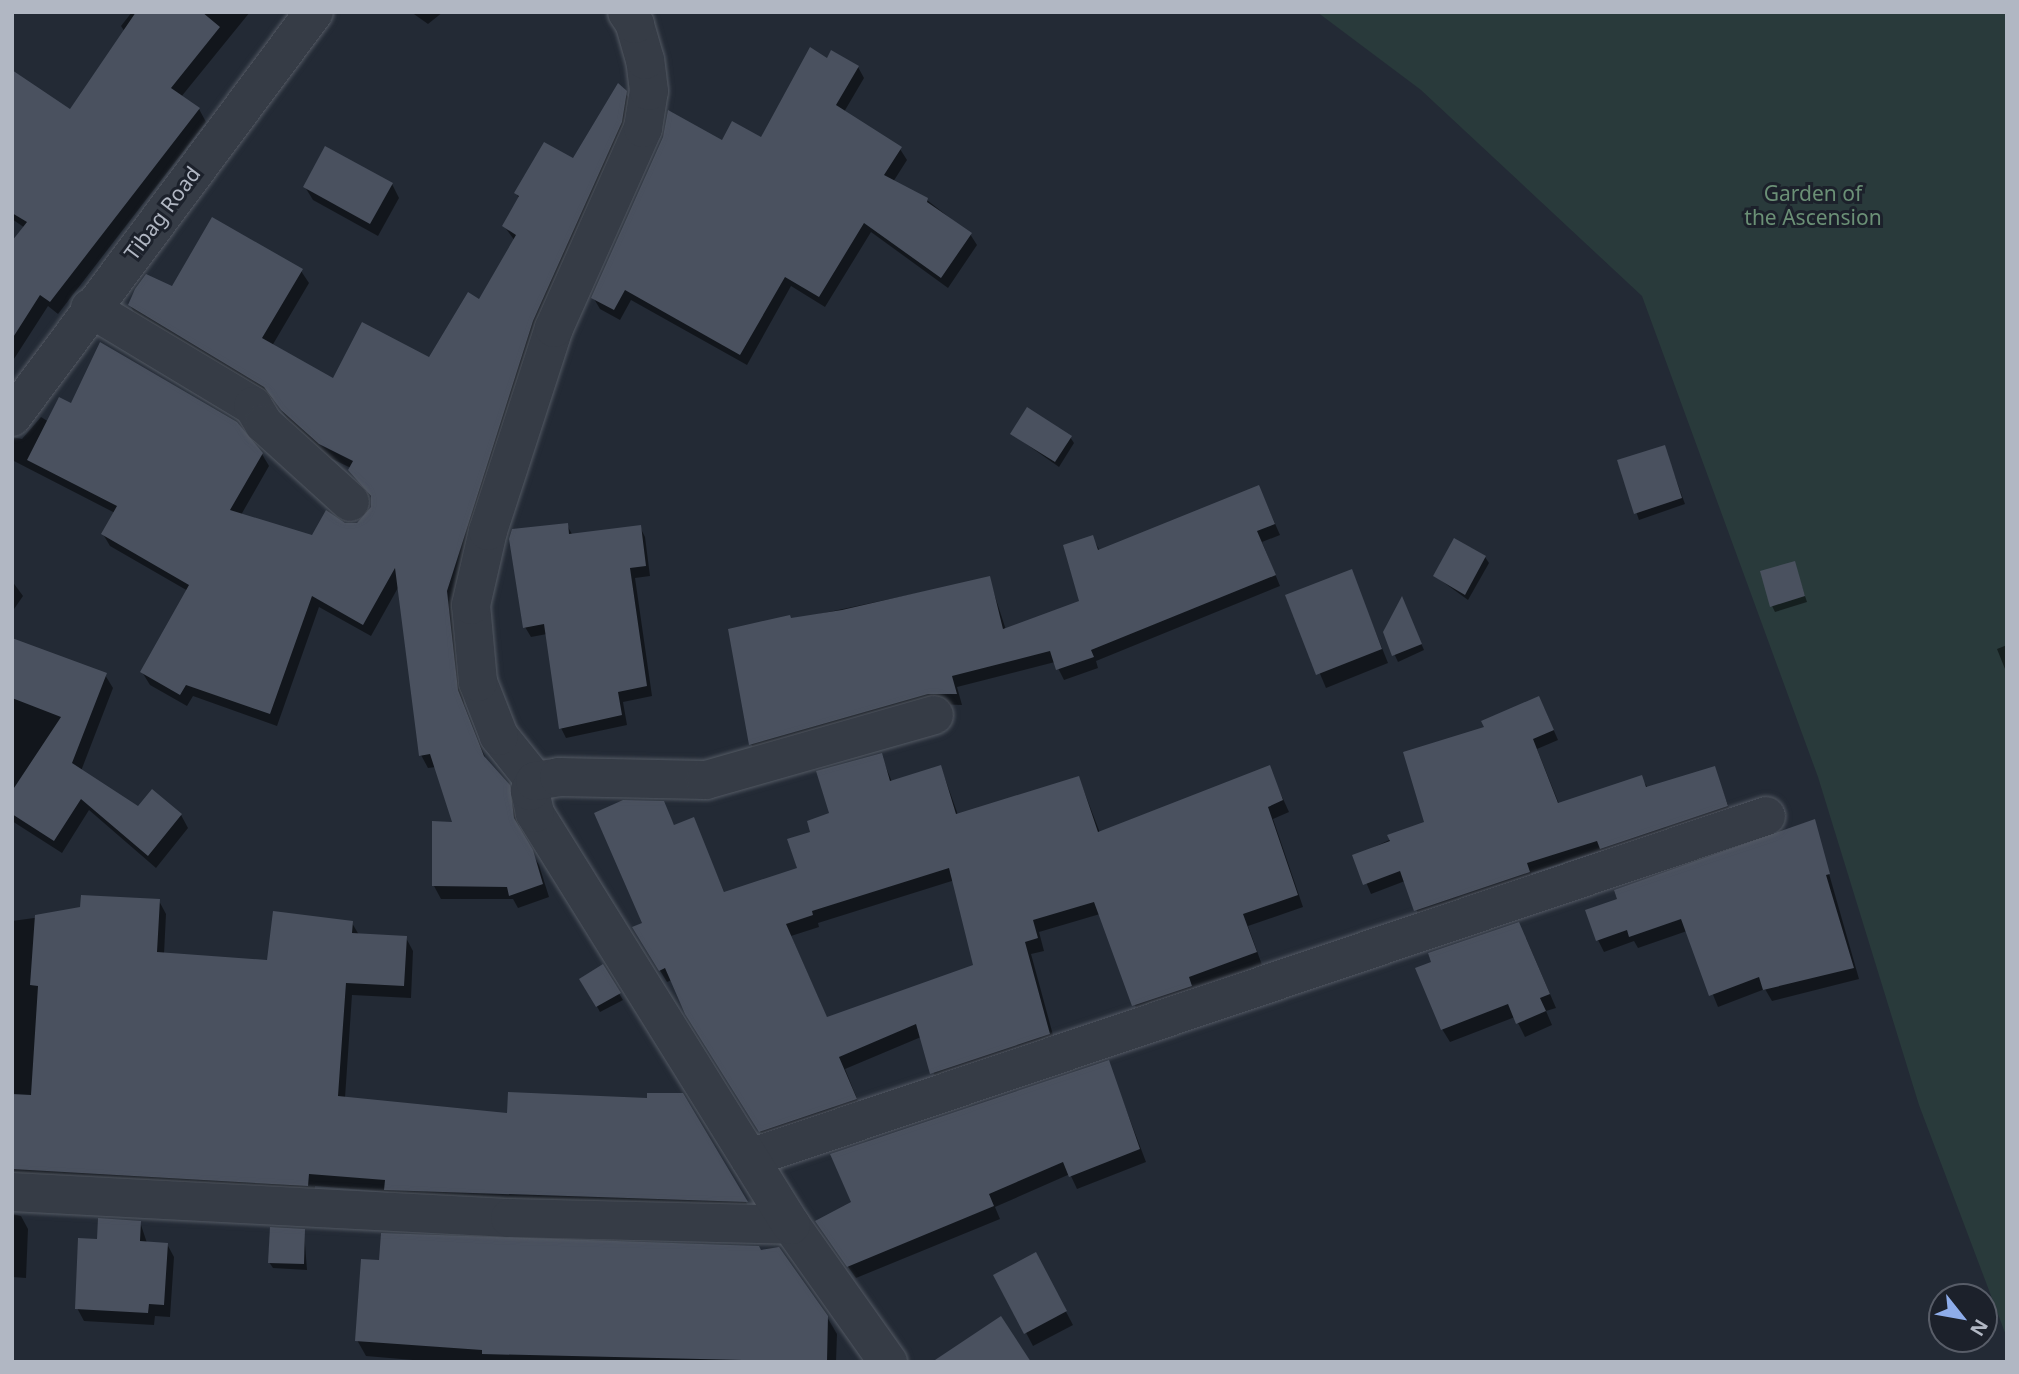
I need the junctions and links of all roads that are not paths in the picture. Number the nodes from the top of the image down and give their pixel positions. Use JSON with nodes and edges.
{"nodes":[{"id":1,"x":314,"y":12,"type":"edge"},
{"id":2,"x":627,"y":12,"type":"edge"},
{"id":3,"x":90,"y":308,"type":"junction"},
{"id":4,"x":12,"y":416,"type":"edge"},
{"id":5,"x":350,"y":502,"type":"dead end"},
{"id":6,"x":934,"y":715,"type":"dead end"},
{"id":7,"x":535,"y":781,"type":"junction"},
{"id":8,"x":1766,"y":816,"type":"dead end"},
{"id":9,"x":750,"y":1158,"type":"junction"},
{"id":10,"x":12,"y":1192,"type":"edge"},
{"id":11,"x":790,"y":1225,"type":"junction"},
{"id":12,"x":888,"y":1362,"type":"edge"}],
"edges":[{"from":1,"to":3,"type":"street","name":"Tibag Road"},
{"from":2,"to":7,"type":"street"},
{"from":3,"to":4,"type":"street","name":"Tibag Road"},
{"from":3,"to":5,"type":"street"},
{"from":6,"to":7,"type":"street"},
{"from":7,"to":9,"type":"street"},
{"from":8,"to":9,"type":"street"},
{"from":9,"to":11,"type":"street"},
{"from":10,"to":11,"type":"street"},
{"from":11,"to":12,"type":"street"}]}
